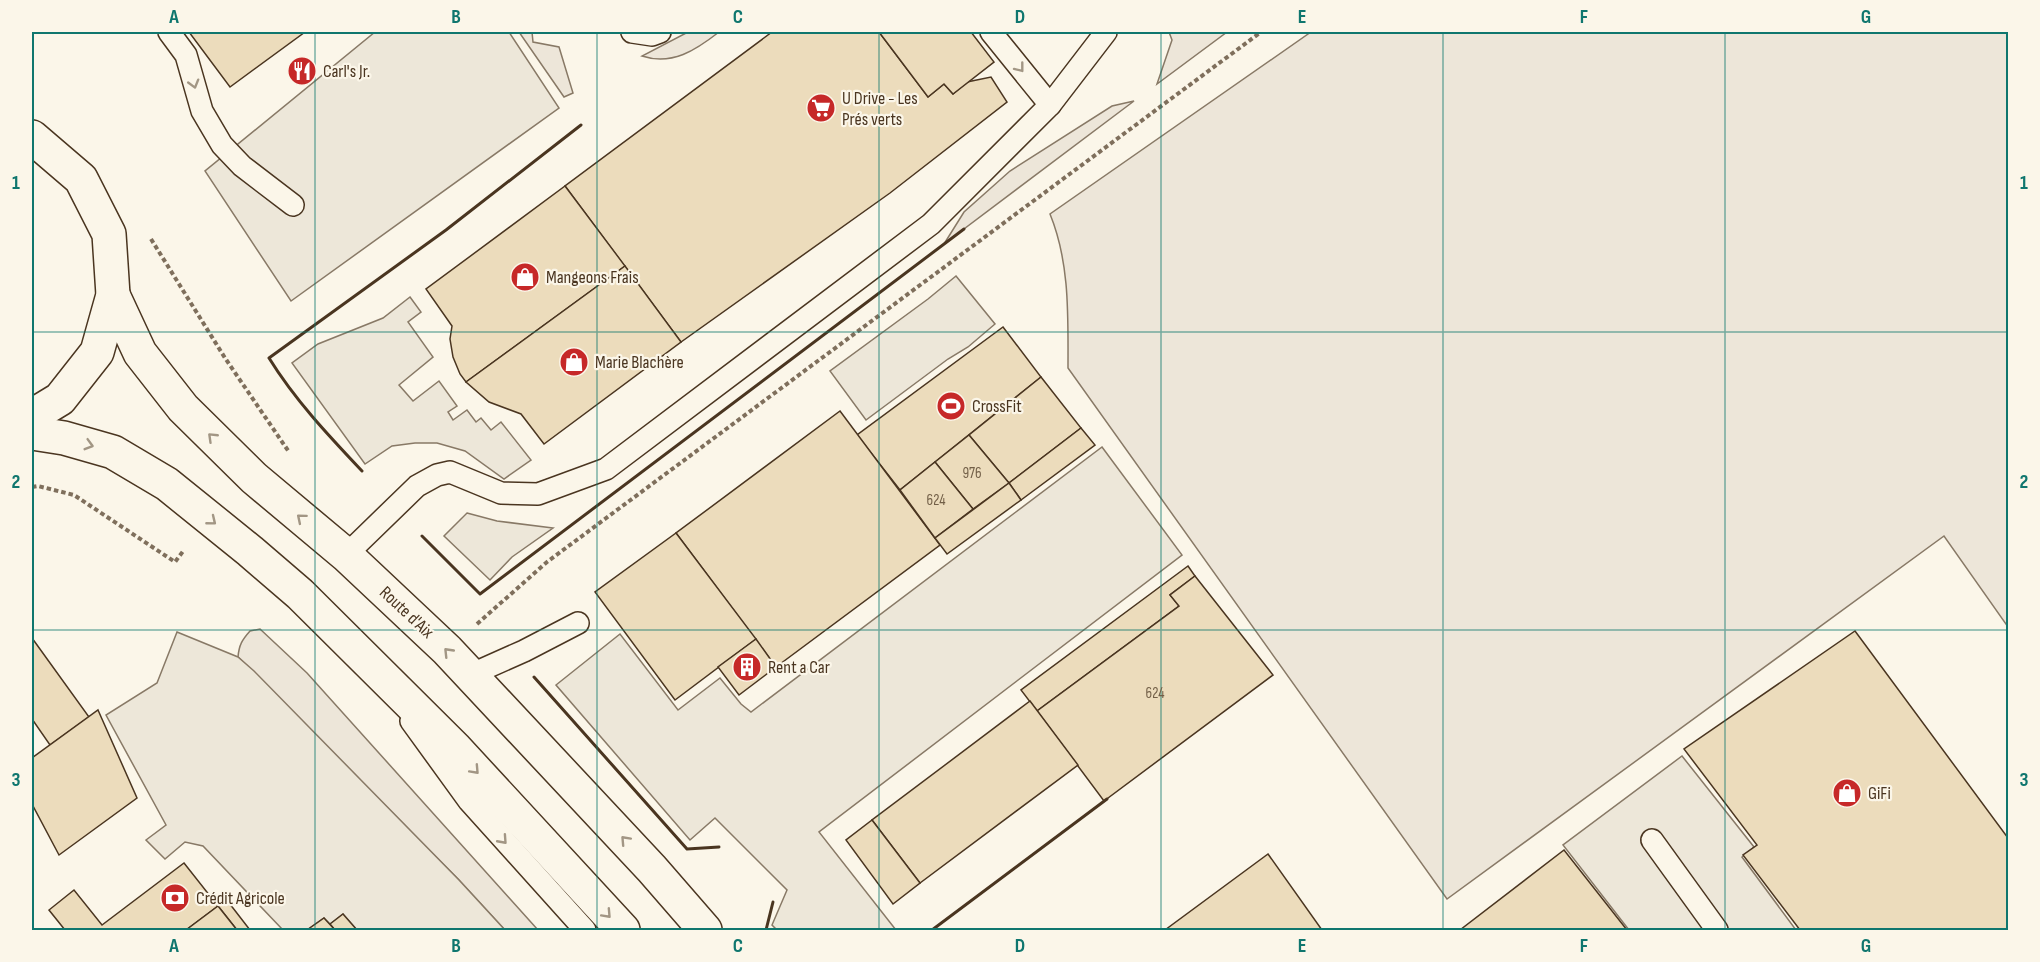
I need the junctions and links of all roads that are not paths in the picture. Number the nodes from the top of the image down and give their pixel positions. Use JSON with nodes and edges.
{"nodes":[{"id":1,"x":169,"y":32,"type":"edge"},
{"id":2,"x":632,"y":32,"type":"edge"},
{"id":3,"x":660,"y":32,"type":"edge"},
{"id":4,"x":991,"y":32,"type":"edge"},
{"id":5,"x":1104,"y":32,"type":"edge"},
{"id":6,"x":1050,"y":105,"type":"junction"},
{"id":7,"x":32,"y":137,"type":"edge"},
{"id":8,"x":293,"y":205,"type":"dead end"},
{"id":9,"x":114,"y":295,"type":"junction"},
{"id":10,"x":32,"y":416,"type":"edge"},
{"id":11,"x":32,"y":433,"type":"edge"},
{"id":12,"x":346,"y":555,"type":"junction"},
{"id":13,"x":578,"y":623,"type":"dead end"},
{"id":14,"x":366,"y":660,"type":"junction"},
{"id":15,"x":470,"y":675,"type":"junction"},
{"id":16,"x":1652,"y":840,"type":"dead end"},
{"id":17,"x":585,"y":930,"type":"edge"},
{"id":18,"x":622,"y":930,"type":"edge"},
{"id":19,"x":705,"y":930,"type":"edge"},
{"id":20,"x":1717,"y":930,"type":"edge"}],
"edges":[{"from":1,"to":8,"type":"lane","one_way":true},
{"from":2,"to":3,"type":"lane"},
{"from":4,"to":6,"type":"lane","one_way":true},
{"from":5,"to":6,"type":"lane"},
{"from":6,"to":12,"type":"lane"},
{"from":7,"to":9,"type":"main road"},
{"from":9,"to":10,"type":"main road"},
{"from":12,"to":9,"type":"main road","name":"Route d'Aix","one_way":true},
{"from":11,"to":14,"type":"main road","one_way":true},
{"from":15,"to":12,"type":"main road","name":"Route d'Aix","one_way":true},
{"from":13,"to":15,"type":"lane"},
{"from":14,"to":17,"type":"lane","one_way":true},
{"from":14,"to":18,"type":"main road","one_way":true},
{"from":19,"to":15,"type":"main road","name":"Route d'Aix","one_way":true},
{"from":16,"to":20,"type":"lane"}]}
